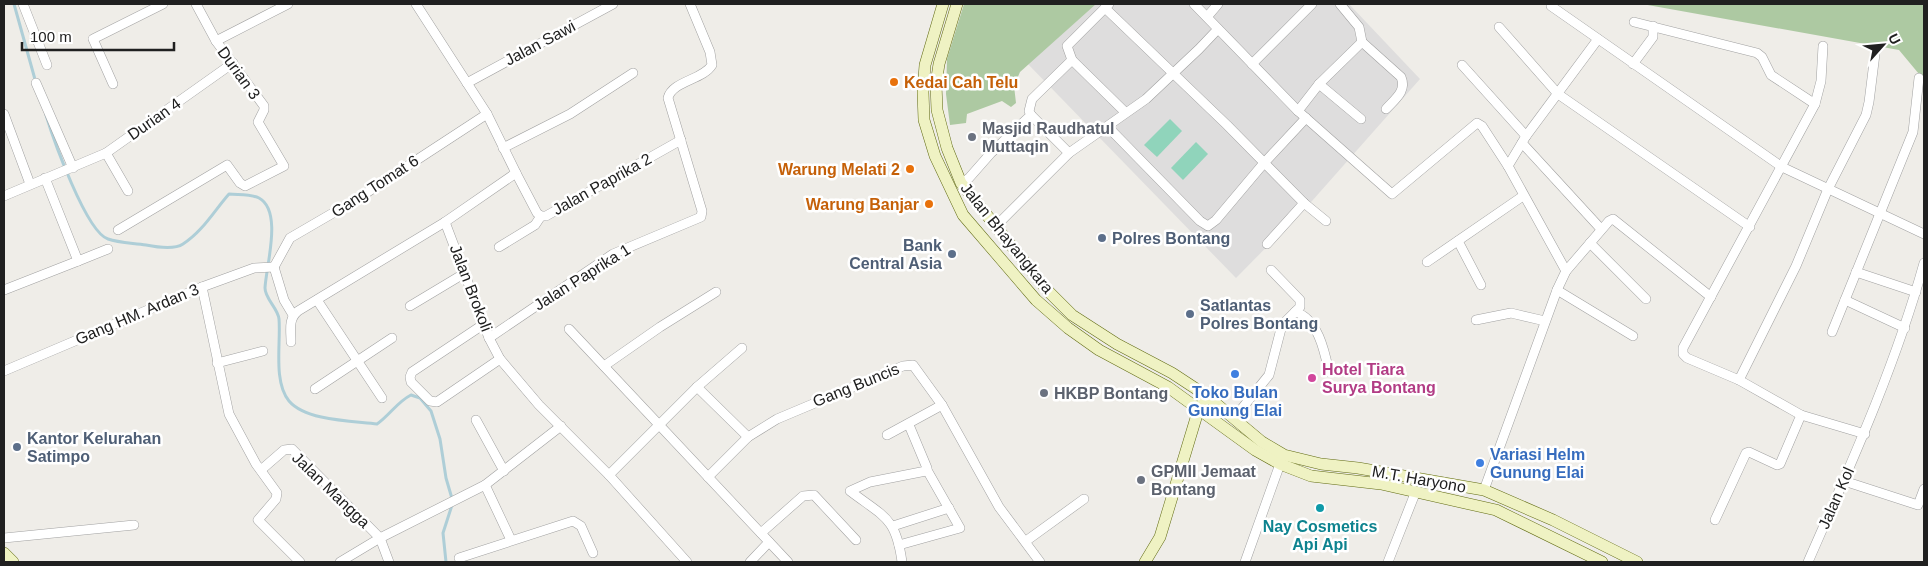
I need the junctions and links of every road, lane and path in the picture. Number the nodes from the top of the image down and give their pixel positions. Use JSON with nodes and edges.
{"nodes":[{"id":1,"x":23,"y":4,"type":"edge"},
{"id":2,"x":164,"y":4,"type":"edge"},
{"id":3,"x":196,"y":4,"type":"edge"},
{"id":4,"x":288,"y":4,"type":"edge"},
{"id":5,"x":418,"y":4,"type":"edge"},
{"id":6,"x":613,"y":4,"type":"edge"},
{"id":7,"x":690,"y":4,"type":"edge"},
{"id":8,"x":943,"y":4,"type":"edge"},
{"id":9,"x":957,"y":4,"type":"edge"},
{"id":10,"x":1194,"y":4,"type":"edge"},
{"id":11,"x":1218,"y":4,"type":"edge"},
{"id":12,"x":1312,"y":4,"type":"edge"},
{"id":13,"x":1340,"y":4,"type":"edge"},
{"id":14,"x":1107,"y":6,"type":"edge"},
{"id":15,"x":1551,"y":6,"type":"dead end"},
{"id":16,"x":1207,"y":17,"type":"junction"},
{"id":17,"x":1634,"y":22,"type":"dead end"},
{"id":18,"x":1653,"y":26,"type":"junction"},
{"id":19,"x":1498,"y":27,"type":"dead end"},
{"id":20,"x":1218,"y":29,"type":"junction"},
{"id":21,"x":1598,"y":39,"type":"junction"},
{"id":22,"x":216,"y":41,"type":"junction"},
{"id":23,"x":1362,"y":42,"type":"junction"},
{"id":24,"x":1823,"y":46,"type":"dead end"},
{"id":25,"x":1875,"y":54,"type":"dead end"},
{"id":26,"x":1072,"y":60,"type":"junction"},
{"id":27,"x":233,"y":63,"type":"junction"},
{"id":28,"x":47,"y":64,"type":"dead end"},
{"id":29,"x":1252,"y":64,"type":"junction"},
{"id":30,"x":1633,"y":64,"type":"junction"},
{"id":31,"x":1462,"y":65,"type":"dead end"},
{"id":32,"x":633,"y":73,"type":"dead end"},
{"id":33,"x":1174,"y":73,"type":"junction"},
{"id":34,"x":1919,"y":78,"type":"dead end"},
{"id":35,"x":36,"y":83,"type":"dead end"},
{"id":36,"x":466,"y":83,"type":"junction"},
{"id":37,"x":113,"y":84,"type":"dead end"},
{"id":38,"x":1319,"y":84,"type":"junction"},
{"id":39,"x":1558,"y":94,"type":"junction"},
{"id":40,"x":1815,"y":104,"type":"junction"},
{"id":41,"x":1386,"y":109,"type":"dead end"},
{"id":42,"x":1298,"y":111,"type":"junction"},
{"id":43,"x":1125,"y":112,"type":"junction"},
{"id":44,"x":4,"y":114,"type":"edge"},
{"id":45,"x":487,"y":114,"type":"junction"},
{"id":46,"x":1031,"y":115,"type":"junction"},
{"id":47,"x":1306,"y":118,"type":"junction"},
{"id":48,"x":1361,"y":119,"type":"dead end"},
{"id":49,"x":1920,"y":125,"type":"edge"},
{"id":50,"x":1108,"y":127,"type":"junction"},
{"id":51,"x":1524,"y":139,"type":"junction"},
{"id":52,"x":682,"y":140,"type":"junction"},
{"id":53,"x":503,"y":148,"type":"junction"},
{"id":54,"x":106,"y":153,"type":"junction"},
{"id":55,"x":1069,"y":153,"type":"junction"},
{"id":56,"x":1264,"y":163,"type":"junction"},
{"id":57,"x":1508,"y":166,"type":"junction"},
{"id":58,"x":1782,"y":167,"type":"junction"},
{"id":59,"x":69,"y":170,"type":"junction"},
{"id":60,"x":516,"y":173,"type":"junction"},
{"id":61,"x":46,"y":178,"type":"junction"},
{"id":62,"x":961,"y":183,"type":"junction"},
{"id":63,"x":30,"y":184,"type":"junction"},
{"id":64,"x":1828,"y":189,"type":"junction"},
{"id":65,"x":128,"y":191,"type":"dead end"},
{"id":66,"x":4,"y":196,"type":"edge"},
{"id":67,"x":1523,"y":196,"type":"junction"},
{"id":68,"x":1304,"y":203,"type":"junction"},
{"id":69,"x":1879,"y":214,"type":"junction"},
{"id":70,"x":541,"y":216,"type":"junction"},
{"id":71,"x":1326,"y":221,"type":"dead end"},
{"id":72,"x":446,"y":222,"type":"junction"},
{"id":73,"x":995,"y":227,"type":"junction"},
{"id":74,"x":1750,"y":227,"type":"junction"},
{"id":75,"x":1601,"y":229,"type":"junction"},
{"id":76,"x":118,"y":230,"type":"dead end"},
{"id":77,"x":1924,"y":234,"type":"edge"},
{"id":78,"x":983,"y":237,"type":"junction"},
{"id":79,"x":1458,"y":241,"type":"junction"},
{"id":80,"x":1590,"y":243,"type":"junction"},
{"id":81,"x":1266,"y":244,"type":"dead end"},
{"id":82,"x":499,"y":247,"type":"dead end"},
{"id":83,"x":108,"y":249,"type":"dead end"},
{"id":84,"x":1016,"y":253,"type":"junction"},
{"id":85,"x":78,"y":260,"type":"junction"},
{"id":86,"x":1427,"y":262,"type":"dead end"},
{"id":87,"x":1005,"y":263,"type":"junction"},
{"id":88,"x":1924,"y":263,"type":"edge"},
{"id":89,"x":270,"y":267,"type":"junction"},
{"id":90,"x":1271,"y":270,"type":"dead end"},
{"id":91,"x":1566,"y":271,"type":"junction"},
{"id":92,"x":1856,"y":272,"type":"junction"},
{"id":93,"x":465,"y":273,"type":"junction"},
{"id":94,"x":1482,"y":285,"type":"dead end"},
{"id":95,"x":202,"y":287,"type":"junction"},
{"id":96,"x":4,"y":290,"type":"edge"},
{"id":97,"x":1557,"y":290,"type":"junction"},
{"id":98,"x":716,"y":292,"type":"dead end"},
{"id":99,"x":1916,"y":292,"type":"junction"},
{"id":100,"x":1711,"y":297,"type":"junction"},
{"id":101,"x":1646,"y":299,"type":"dead end"},
{"id":102,"x":317,"y":300,"type":"junction"},
{"id":103,"x":1845,"y":300,"type":"junction"},
{"id":104,"x":410,"y":306,"type":"dead end"},
{"id":105,"x":1295,"y":312,"type":"junction"},
{"id":106,"x":293,"y":315,"type":"junction"},
{"id":107,"x":1476,"y":320,"type":"dead end"},
{"id":108,"x":1546,"y":321,"type":"junction"},
{"id":109,"x":484,"y":324,"type":"junction"},
{"id":110,"x":1905,"y":328,"type":"junction"},
{"id":111,"x":569,"y":330,"type":"dead end"},
{"id":112,"x":1832,"y":332,"type":"dead end"},
{"id":113,"x":1633,"y":336,"type":"dead end"},
{"id":114,"x":392,"y":338,"type":"dead end"},
{"id":115,"x":489,"y":338,"type":"junction"},
{"id":116,"x":291,"y":342,"type":"dead end"},
{"id":117,"x":742,"y":348,"type":"dead end"},
{"id":118,"x":263,"y":351,"type":"dead end"},
{"id":119,"x":500,"y":359,"type":"junction"},
{"id":120,"x":358,"y":361,"type":"junction"},
{"id":121,"x":217,"y":363,"type":"junction"},
{"id":122,"x":604,"y":366,"type":"junction"},
{"id":123,"x":4,"y":372,"type":"edge"},
{"id":124,"x":1330,"y":372,"type":"dead end"},
{"id":125,"x":1739,"y":380,"type":"junction"},
{"id":126,"x":697,"y":386,"type":"junction"},
{"id":127,"x":315,"y":389,"type":"dead end"},
{"id":128,"x":1207,"y":396,"type":"junction"},
{"id":129,"x":382,"y":398,"type":"dead end"},
{"id":130,"x":942,"y":405,"type":"junction"},
{"id":131,"x":1199,"y":408,"type":"junction"},
{"id":132,"x":1801,"y":414,"type":"junction"},
{"id":133,"x":1235,"y":417,"type":"junction"},
{"id":134,"x":476,"y":420,"type":"dead end"},
{"id":135,"x":660,"y":424,"type":"junction"},
{"id":136,"x":909,"y":425,"type":"junction"},
{"id":137,"x":560,"y":426,"type":"junction"},
{"id":138,"x":1865,"y":434,"type":"junction"},
{"id":139,"x":887,"y":435,"type":"dead end"},
{"id":140,"x":748,"y":438,"type":"junction"},
{"id":141,"x":1280,"y":464,"type":"junction"},
{"id":142,"x":261,"y":470,"type":"junction"},
{"id":143,"x":927,"y":470,"type":"junction"},
{"id":144,"x":504,"y":471,"type":"junction"},
{"id":145,"x":608,"y":475,"type":"junction"},
{"id":146,"x":708,"y":476,"type":"junction"},
{"id":147,"x":1844,"y":481,"type":"junction"},
{"id":148,"x":485,"y":485,"type":"junction"},
{"id":149,"x":1924,"y":489,"type":"edge"},
{"id":150,"x":1484,"y":490,"type":"junction"},
{"id":151,"x":1416,"y":491,"type":"junction"},
{"id":152,"x":1084,"y":499,"type":"dead end"},
{"id":153,"x":1921,"y":506,"type":"edge"},
{"id":154,"x":949,"y":508,"type":"junction"},
{"id":155,"x":1715,"y":520,"type":"dead end"},
{"id":156,"x":134,"y":525,"type":"dead end"},
{"id":157,"x":893,"y":526,"type":"junction"},
{"id":158,"x":761,"y":533,"type":"junction"},
{"id":159,"x":4,"y":538,"type":"edge"},
{"id":160,"x":380,"y":538,"type":"junction"},
{"id":161,"x":511,"y":540,"type":"junction"},
{"id":162,"x":856,"y":540,"type":"dead end"},
{"id":163,"x":1026,"y":541,"type":"junction"},
{"id":164,"x":769,"y":542,"type":"junction"},
{"id":165,"x":900,"y":545,"type":"junction"},
{"id":166,"x":4,"y":553,"type":"edge"},
{"id":167,"x":593,"y":553,"type":"dead end"},
{"id":168,"x":459,"y":558,"type":"dead end"},
{"id":169,"x":1618,"y":558,"type":"edge"},
{"id":170,"x":684,"y":559,"type":"edge"},
{"id":171,"x":13,"y":562,"type":"edge"},
{"id":172,"x":300,"y":562,"type":"edge"},
{"id":173,"x":340,"y":562,"type":"edge"},
{"id":174,"x":389,"y":562,"type":"edge"},
{"id":175,"x":673,"y":562,"type":"edge"},
{"id":176,"x":750,"y":562,"type":"edge"},
{"id":177,"x":788,"y":562,"type":"edge"},
{"id":178,"x":902,"y":562,"type":"edge"},
{"id":179,"x":1040,"y":562,"type":"edge"},
{"id":180,"x":1145,"y":562,"type":"edge"},
{"id":181,"x":1244,"y":562,"type":"edge"},
{"id":182,"x":1388,"y":562,"type":"edge"},
{"id":183,"x":1602,"y":562,"type":"edge"},
{"id":184,"x":1638,"y":562,"type":"edge"},
{"id":185,"x":1808,"y":562,"type":"edge"}],
"edges":[{"from":1,"to":28,"type":"street"},
{"from":2,"to":37,"type":"street"},
{"from":3,"to":22,"type":"street","name":"Durian 3"},
{"from":4,"to":22,"type":"street"},
{"from":5,"to":36,"type":"street"},
{"from":6,"to":36,"type":"street","name":"Jalan Sawi"},
{"from":7,"to":52,"type":"street","name":"Jalan Paprika 1"},
{"from":8,"to":78,"type":"main road","name":"Jalan Bhayangkara"},
{"from":9,"to":62,"type":"main road","name":"Jalan Bhayangkara"},
{"from":10,"to":16,"type":"street"},
{"from":11,"to":16,"type":"street"},
{"from":12,"to":29,"type":"street"},
{"from":13,"to":23,"type":"street"},
{"from":14,"to":26,"type":"street"},
{"from":14,"to":33,"type":"street"},
{"from":15,"to":21,"type":"street"},
{"from":16,"to":20,"type":"street"},
{"from":17,"to":18,"type":"street"},
{"from":18,"to":30,"type":"street"},
{"from":18,"to":40,"type":"street"},
{"from":19,"to":39,"type":"street"},
{"from":20,"to":29,"type":"street"},
{"from":20,"to":33,"type":"street"},
{"from":21,"to":30,"type":"street"},
{"from":21,"to":39,"type":"street"},
{"from":22,"to":27,"type":"street","name":"Durian 3"},
{"from":23,"to":38,"type":"street"},
{"from":23,"to":41,"type":"street"},
{"from":24,"to":40,"type":"street"},
{"from":25,"to":64,"type":"street"},
{"from":26,"to":43,"type":"street"},
{"from":26,"to":46,"type":"street"},
{"from":27,"to":54,"type":"street","name":"Durian 4"},
{"from":27,"to":76,"type":"street","name":"Durian 3"},
{"from":29,"to":42,"type":"street"},
{"from":30,"to":58,"type":"street"},
{"from":31,"to":51,"type":"street"},
{"from":32,"to":53,"type":"street"},
{"from":33,"to":43,"type":"street"},
{"from":33,"to":56,"type":"street"},
{"from":34,"to":49,"type":"street"},
{"from":35,"to":59,"type":"street"},
{"from":36,"to":45,"type":"street"},
{"from":38,"to":42,"type":"street"},
{"from":38,"to":48,"type":"street"},
{"from":39,"to":51,"type":"street"},
{"from":39,"to":74,"type":"street"},
{"from":40,"to":58,"type":"street"},
{"from":42,"to":47,"type":"street"},
{"from":43,"to":50,"type":"street"},
{"from":44,"to":63,"type":"street"},
{"from":45,"to":53,"type":"street"},
{"from":45,"to":89,"type":"street","name":"Gang Tomat 6"},
{"from":46,"to":55,"type":"street"},
{"from":46,"to":62,"type":"street"},
{"from":47,"to":56,"type":"street"},
{"from":47,"to":57,"type":"street"},
{"from":49,"to":69,"type":"street"},
{"from":50,"to":55,"type":"street"},
{"from":50,"to":56,"type":"street"},
{"from":51,"to":57,"type":"street"},
{"from":51,"to":75,"type":"street"},
{"from":52,"to":70,"type":"street","name":"Jalan Paprika 2"},
{"from":52,"to":115,"type":"street","name":"Jalan Paprika 1"},
{"from":53,"to":60,"type":"street"},
{"from":54,"to":59,"type":"street","name":"Durian 4"},
{"from":54,"to":65,"type":"street"},
{"from":55,"to":73,"type":"street"},
{"from":56,"to":68,"type":"street"},
{"from":57,"to":67,"type":"street"},
{"from":58,"to":64,"type":"street"},
{"from":58,"to":74,"type":"street"},
{"from":59,"to":61,"type":"street","name":"Durian 4"},
{"from":60,"to":70,"type":"street","name":"Jalan Paprika 2"},
{"from":60,"to":72,"type":"street"},
{"from":61,"to":63,"type":"street","name":"Durian 4"},
{"from":61,"to":85,"type":"street"},
{"from":62,"to":73,"type":"main road","name":"Jalan Bhayangkara"},
{"from":63,"to":66,"type":"street","name":"Durian 4"},
{"from":64,"to":69,"type":"street"},
{"from":64,"to":125,"type":"street"},
{"from":67,"to":79,"type":"street"},
{"from":67,"to":91,"type":"street"},
{"from":68,"to":71,"type":"street"},
{"from":68,"to":81,"type":"street"},
{"from":69,"to":77,"type":"street"},
{"from":69,"to":92,"type":"street"},
{"from":70,"to":82,"type":"street"},
{"from":72,"to":93,"type":"street","name":"Jalan Brokoli"},
{"from":72,"to":102,"type":"street"},
{"from":73,"to":78,"type":"main road"},
{"from":73,"to":84,"type":"main road","name":"Jalan Bhayangkara"},
{"from":74,"to":100,"type":"street"},
{"from":75,"to":80,"type":"street"},
{"from":75,"to":100,"type":"street"},
{"from":78,"to":87,"type":"main road","name":"Jalan Bhayangkara"},
{"from":79,"to":86,"type":"street"},
{"from":79,"to":94,"type":"street"},
{"from":80,"to":91,"type":"street"},
{"from":80,"to":101,"type":"street"},
{"from":83,"to":85,"type":"street"},
{"from":84,"to":87,"type":"main road"},
{"from":84,"to":128,"type":"main road","name":"Jalan Bhayangkara"},
{"from":85,"to":96,"type":"street"},
{"from":87,"to":131,"type":"main road","name":"Jalan Bhayangkara"},
{"from":88,"to":99,"type":"street","name":"Jalan Kol"},
{"from":89,"to":95,"type":"street","name":"Gang HM. Ardan 3"},
{"from":89,"to":106,"type":"street"},
{"from":90,"to":105,"type":"street"},
{"from":91,"to":97,"type":"street"},
{"from":92,"to":99,"type":"street"},
{"from":92,"to":103,"type":"street"},
{"from":93,"to":104,"type":"street"},
{"from":93,"to":109,"type":"street","name":"Jalan Brokoli"},
{"from":95,"to":121,"type":"street"},
{"from":95,"to":123,"type":"street","name":"Gang HM. Ardan 3"},
{"from":97,"to":108,"type":"street"},
{"from":97,"to":113,"type":"street"},
{"from":98,"to":122,"type":"street"},
{"from":99,"to":110,"type":"street","name":"Jalan Kol"},
{"from":100,"to":125,"type":"street"},
{"from":102,"to":106,"type":"street"},
{"from":102,"to":120,"type":"street"},
{"from":103,"to":110,"type":"street"},
{"from":103,"to":112,"type":"street"},
{"from":105,"to":124,"type":"street"},
{"from":105,"to":133,"type":"street"},
{"from":106,"to":116,"type":"street"},
{"from":107,"to":108,"type":"street"},
{"from":108,"to":150,"type":"street"},
{"from":109,"to":115,"type":"street","name":"Jalan Brokoli"},
{"from":109,"to":119,"type":"street"},
{"from":110,"to":138,"type":"street","name":"Jalan Kol"},
{"from":111,"to":122,"type":"street"},
{"from":114,"to":120,"type":"street"},
{"from":115,"to":119,"type":"street","name":"Jalan Brokoli"},
{"from":117,"to":126,"type":"street"},
{"from":118,"to":121,"type":"street"},
{"from":119,"to":137,"type":"street","name":"Jalan Brokoli"},
{"from":120,"to":127,"type":"street"},
{"from":120,"to":129,"type":"street"},
{"from":121,"to":142,"type":"street"},
{"from":122,"to":135,"type":"street"},
{"from":125,"to":132,"type":"street"},
{"from":126,"to":135,"type":"street"},
{"from":126,"to":140,"type":"street"},
{"from":128,"to":131,"type":"main road"},
{"from":128,"to":133,"type":"main road","name":"M.T. Haryono"},
{"from":130,"to":136,"type":"street"},
{"from":130,"to":140,"type":"street","name":"Gang Buncis"},
{"from":130,"to":163,"type":"street","name":"Gang Buncis"},
{"from":131,"to":141,"type":"main road","name":"M.T. Haryono"},
{"from":131,"to":180,"type":"main road"},
{"from":132,"to":138,"type":"street"},
{"from":132,"to":155,"type":"street"},
{"from":133,"to":150,"type":"main road","name":"M.T. Haryono"},
{"from":134,"to":144,"type":"street"},
{"from":135,"to":145,"type":"street"},
{"from":135,"to":146,"type":"street"},
{"from":136,"to":139,"type":"street"},
{"from":136,"to":143,"type":"street"},
{"from":137,"to":144,"type":"street"},
{"from":137,"to":145,"type":"street","name":"Jalan Brokoli"},
{"from":138,"to":147,"type":"street","name":"Jalan Kol"},
{"from":140,"to":146,"type":"street","name":"Gang Buncis"},
{"from":141,"to":151,"type":"main road","name":"M.T. Haryono"},
{"from":141,"to":181,"type":"street"},
{"from":142,"to":160,"type":"street","name":"Jalan Mangga"},
{"from":142,"to":172,"type":"street"},
{"from":143,"to":154,"type":"street"},
{"from":143,"to":157,"type":"street"},
{"from":144,"to":148,"type":"street"},
{"from":145,"to":170,"type":"street","name":"Jalan Brokoli"},
{"from":146,"to":158,"type":"street"},
{"from":147,"to":153,"type":"street"},
{"from":147,"to":185,"type":"street","name":"Jalan Kol"},
{"from":148,"to":160,"type":"street"},
{"from":148,"to":161,"type":"street"},
{"from":149,"to":153,"type":"street"},
{"from":150,"to":169,"type":"main road","name":"M.T. Haryono"},
{"from":151,"to":182,"type":"street"},
{"from":151,"to":183,"type":"main road","name":"M.T. Haryono"},
{"from":152,"to":163,"type":"street"},
{"from":154,"to":157,"type":"street"},
{"from":154,"to":165,"type":"street"},
{"from":156,"to":159,"type":"street"},
{"from":157,"to":165,"type":"street"},
{"from":158,"to":162,"type":"street"},
{"from":158,"to":164,"type":"street"},
{"from":160,"to":173,"type":"street"},
{"from":160,"to":174,"type":"street","name":"Jalan Mangga"},
{"from":161,"to":167,"type":"street"},
{"from":161,"to":168,"type":"street"},
{"from":163,"to":179,"type":"street","name":"Gang Buncis"},
{"from":164,"to":176,"type":"street"},
{"from":164,"to":177,"type":"street"},
{"from":165,"to":178,"type":"street"},
{"from":166,"to":171,"type":"main road"},
{"from":169,"to":184,"type":"main road","name":"M.T. Haryono"},
{"from":170,"to":175,"type":"street"}]}
